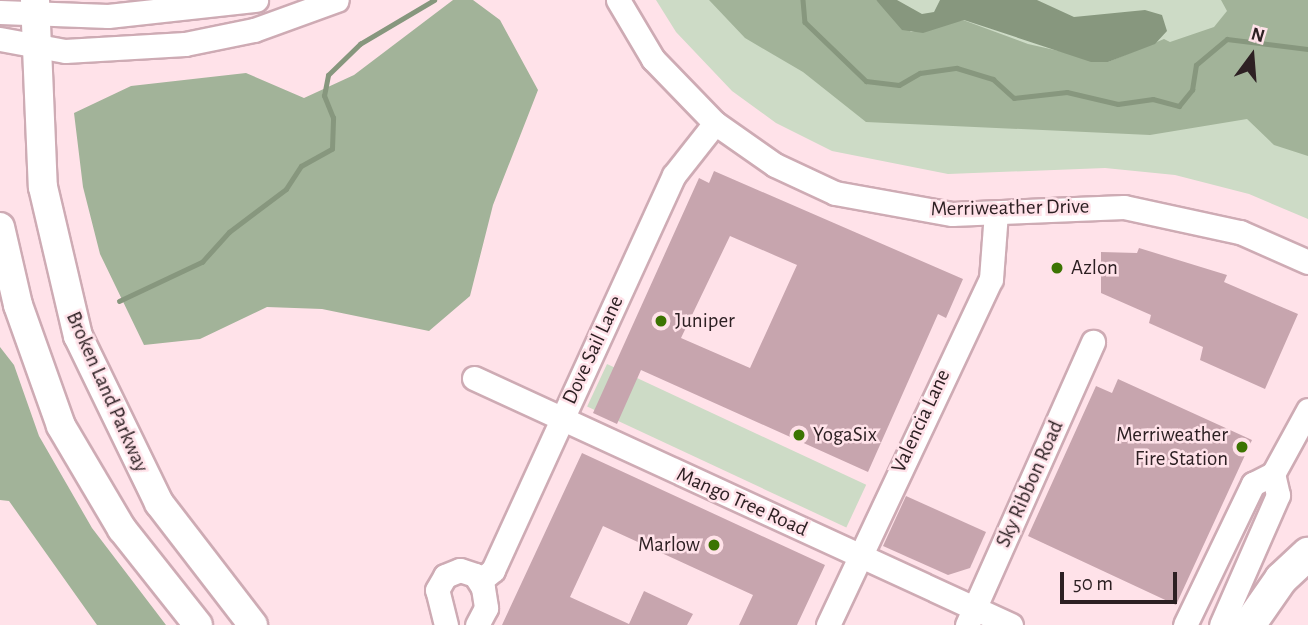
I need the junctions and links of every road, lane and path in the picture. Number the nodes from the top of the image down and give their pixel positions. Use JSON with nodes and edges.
{"nodes":[{"id":1,"x":256,"y":0,"type":"edge"},
{"id":2,"x":338,"y":0,"type":"edge"},
{"id":3,"x":618,"y":0,"type":"edge"},
{"id":4,"x":35,"y":7,"type":"edge"},
{"id":5,"x":0,"y":12,"type":"edge"},
{"id":6,"x":0,"y":39,"type":"edge"},
{"id":7,"x":35,"y":44,"type":"junction"},
{"id":8,"x":715,"y":123,"type":"junction"},
{"id":9,"x":996,"y":213,"type":"junction"},
{"id":10,"x":0,"y":227,"type":"edge"},
{"id":11,"x":1308,"y":262,"type":"edge"},
{"id":12,"x":1093,"y":342,"type":"dead end"},
{"id":13,"x":474,"y":378,"type":"dead end"},
{"id":14,"x":1308,"y":410,"type":"edge"},
{"id":15,"x":561,"y":419,"type":"junction"},
{"id":16,"x":1273,"y":474,"type":"junction"},
{"id":17,"x":1308,"y":554,"type":"edge"},
{"id":18,"x":860,"y":555,"type":"junction"},
{"id":19,"x":480,"y":581,"type":"junction"},
{"id":20,"x":970,"y":617,"type":"edge"},
{"id":21,"x":198,"y":625,"type":"edge"},
{"id":22,"x":253,"y":625,"type":"edge"},
{"id":23,"x":446,"y":625,"type":"edge"},
{"id":24,"x":477,"y":625,"type":"edge"},
{"id":25,"x":828,"y":625,"type":"edge"},
{"id":26,"x":1011,"y":625,"type":"edge"},
{"id":27,"x":1185,"y":625,"type":"edge"},
{"id":28,"x":1221,"y":625,"type":"edge"},
{"id":29,"x":1249,"y":625,"type":"edge"}],
"edges":[{"from":1,"to":4,"type":"street"},
{"from":2,"to":7,"type":"street"},
{"from":3,"to":8,"type":"street","name":"Merriweather Drive"},
{"from":4,"to":5,"type":"street"},
{"from":4,"to":7,"type":"main road","name":"Broken Land Parkway"},
{"from":6,"to":7,"type":"street"},
{"from":7,"to":22,"type":"main road","name":"Broken Land Parkway"},
{"from":8,"to":9,"type":"street","name":"Merriweather Drive"},
{"from":8,"to":15,"type":"street","name":"Dove Sail Lane"},
{"from":9,"to":11,"type":"street","name":"Merriweather Drive"},
{"from":9,"to":18,"type":"street","name":"Valencia Lane"},
{"from":10,"to":21,"type":"main road"},
{"from":12,"to":20,"type":"street","name":"Sky Ribbon Road"},
{"from":13,"to":15,"type":"street","name":"Mango Tree Road"},
{"from":14,"to":16,"type":"street"},
{"from":15,"to":18,"type":"street","name":"Mango Tree Road"},
{"from":15,"to":19,"type":"street","name":"Dove Sail Lane"},
{"from":16,"to":27,"type":"street"},
{"from":16,"to":28,"type":"street"},
{"from":17,"to":29,"type":"highway"},
{"from":18,"to":20,"type":"street","name":"Mango Tree Road"},
{"from":18,"to":25,"type":"street","name":"Valencia Lane"},
{"from":19,"to":23,"type":"street"},
{"from":19,"to":24,"type":"street"},
{"from":20,"to":26,"type":"street","name":"Mango Tree Road"}]}
